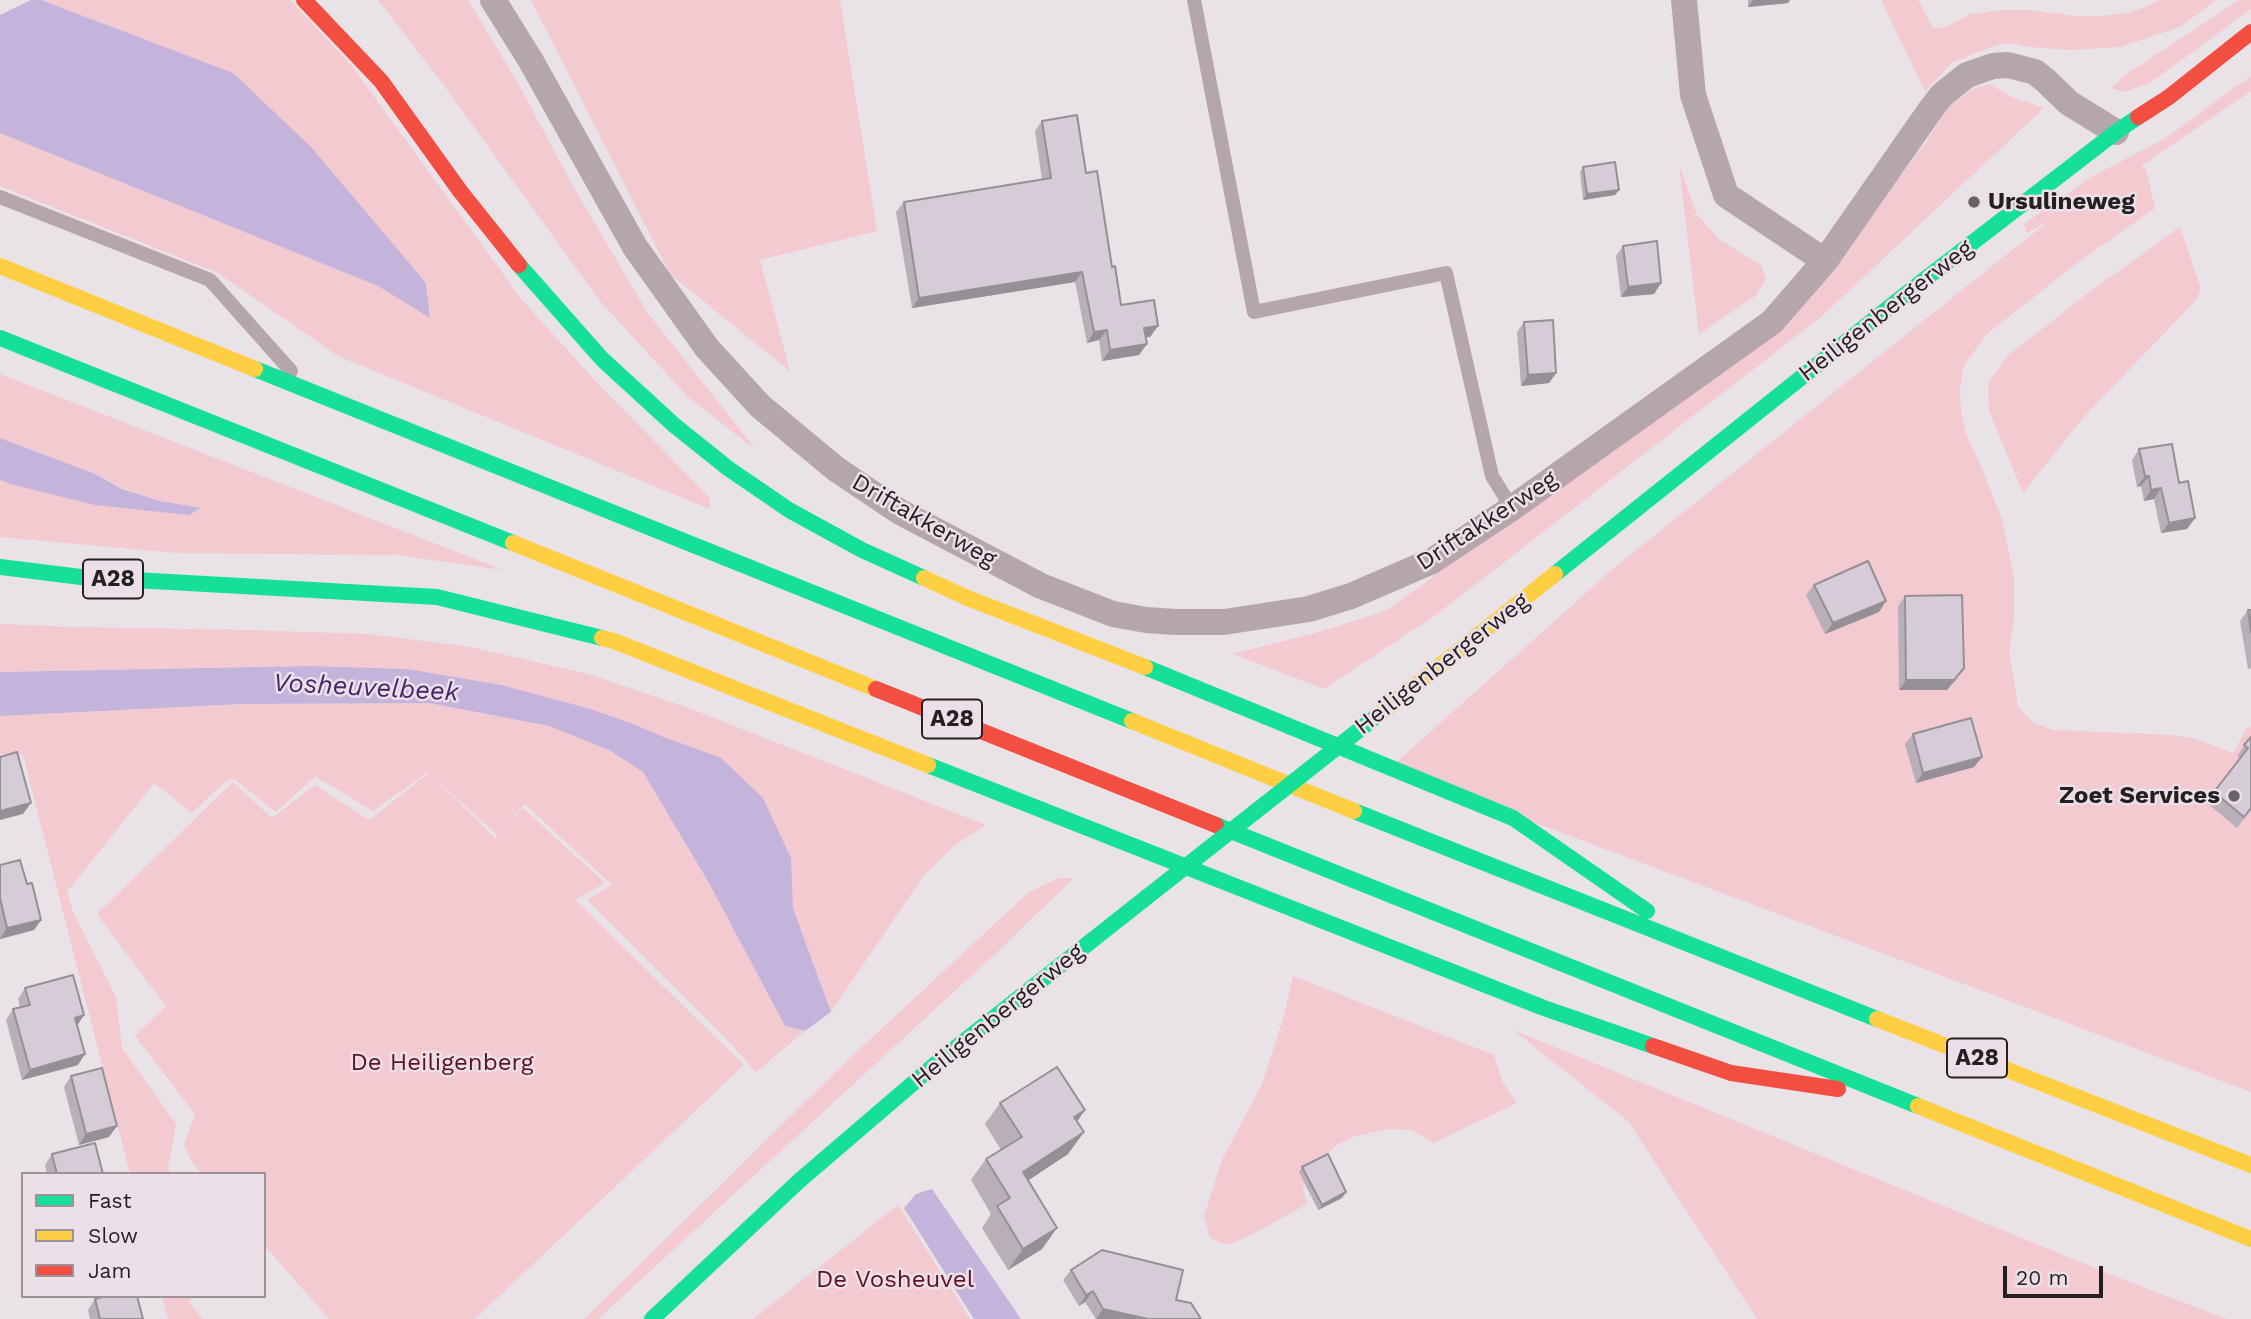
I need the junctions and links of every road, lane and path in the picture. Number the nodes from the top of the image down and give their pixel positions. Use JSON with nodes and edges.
{"nodes":[{"id":1,"x":304,"y":0,"type":"edge"},
{"id":2,"x":493,"y":0,"type":"edge"},
{"id":3,"x":1194,"y":0,"type":"edge"},
{"id":4,"x":1684,"y":0,"type":"edge"},
{"id":5,"x":2251,"y":32,"type":"edge"},
{"id":6,"x":2116,"y":132,"type":"junction"},
{"id":7,"x":0,"y":197,"type":"edge"},
{"id":8,"x":1825,"y":261,"type":"junction"},
{"id":9,"x":0,"y":266,"type":"edge"},
{"id":10,"x":0,"y":338,"type":"edge"},
{"id":11,"x":309,"y":390,"type":"junction"},
{"id":12,"x":1513,"y":508,"type":"junction"},
{"id":13,"x":0,"y":567,"type":"edge"},
{"id":14,"x":1703,"y":951,"type":"junction"},
{"id":15,"x":1905,"y":1100,"type":"junction"},
{"id":16,"x":2251,"y":1165,"type":"edge"},
{"id":17,"x":2251,"y":1239,"type":"edge"},
{"id":18,"x":652,"y":1319,"type":"edge"}],
"edges":[{"from":1,"to":14,"type":"main road","number":"A28"},
{"from":2,"to":12,"type":"street","name":"Driftakkerweg"},
{"from":3,"to":12,"type":"lane"},
{"from":4,"to":8,"type":"street"},
{"from":5,"to":6,"type":"main road","name":"Heiligenbergerweg"},
{"from":6,"to":8,"type":"street","name":"Driftakkerweg"},
{"from":6,"to":18,"type":"main road","name":"Heiligenbergerweg","bridge":true},
{"from":7,"to":11,"type":"lane"},
{"from":8,"to":12,"type":"street","name":"Driftakkerweg"},
{"from":9,"to":11,"type":"main road","number":"A28"},
{"from":10,"to":15,"type":"main road","number":"A28"},
{"from":11,"to":14,"type":"main road","number":"A28"},
{"from":13,"to":15,"type":"main road","number":"A28"},
{"from":14,"to":16,"type":"main road","number":"A28"},
{"from":15,"to":17,"type":"main road","number":"A28"}]}
